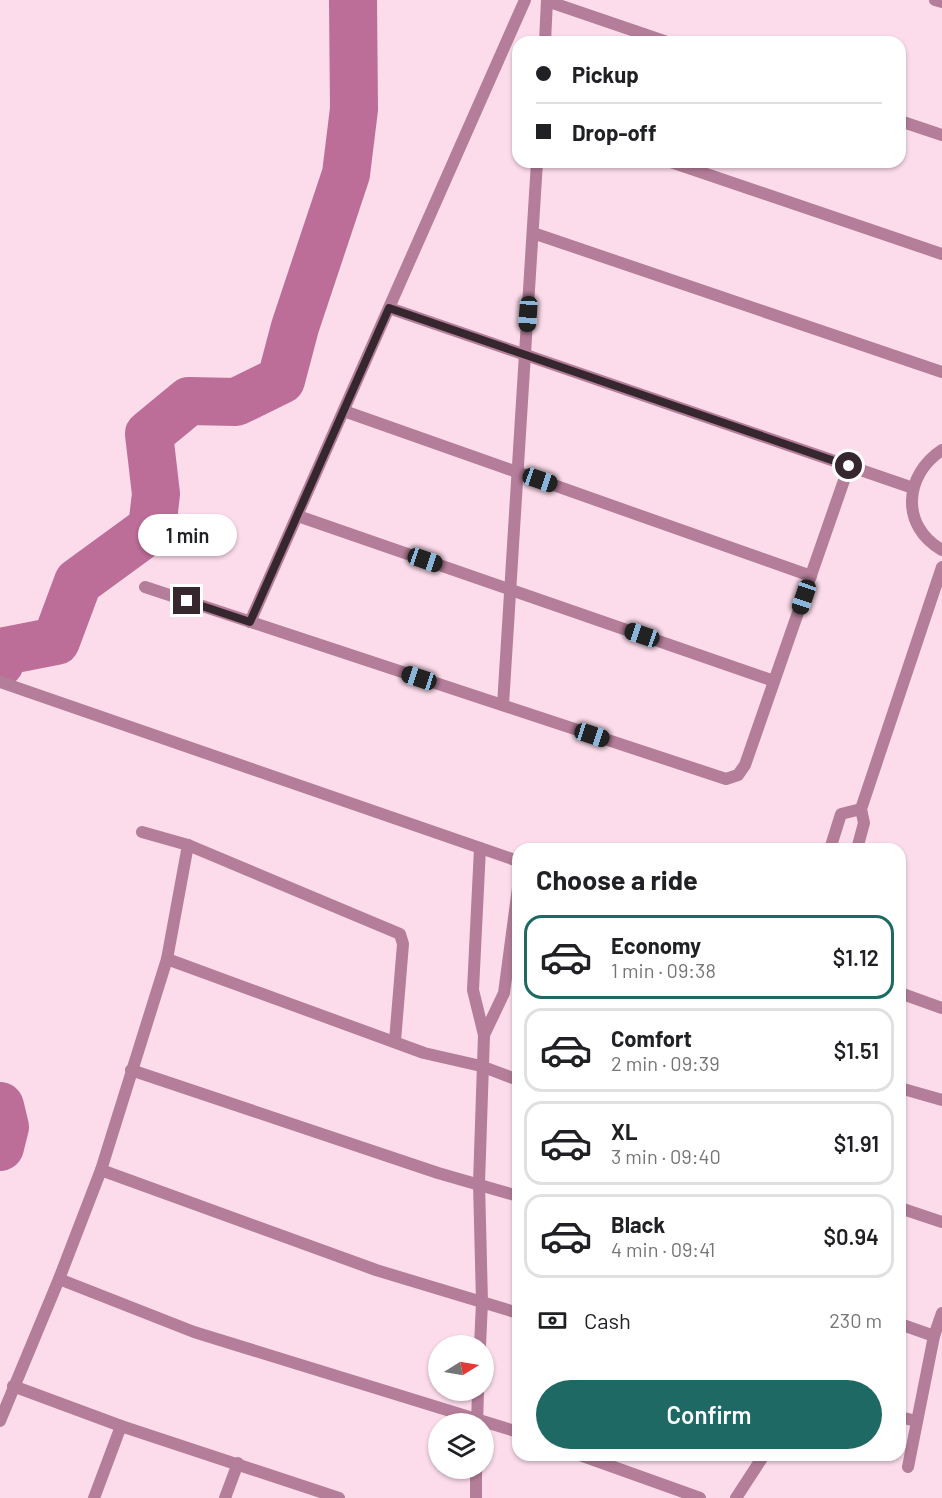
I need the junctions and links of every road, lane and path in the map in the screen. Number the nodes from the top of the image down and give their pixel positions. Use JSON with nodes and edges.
{"nodes":[{"id":1,"x":525,"y":0,"type":"edge"},
{"id":2,"x":935,"y":0,"type":"edge"},
{"id":3,"x":547,"y":1,"type":"edge"},
{"id":4,"x":942,"y":2,"type":"edge"},
{"id":5,"x":545,"y":36,"type":"edge"},
{"id":6,"x":649,"y":36,"type":"edge"},
{"id":7,"x":906,"y":123,"type":"edge"},
{"id":8,"x":942,"y":135,"type":"edge"},
{"id":9,"x":537,"y":168,"type":"edge"},
{"id":10,"x":689,"y":168,"type":"edge"},
{"id":11,"x":532,"y":233,"type":"junction"},
{"id":12,"x":942,"y":254,"type":"edge"},
{"id":13,"x":389,"y":308,"type":"junction"},
{"id":14,"x":525,"y":354,"type":"junction"},
{"id":15,"x":942,"y":372,"type":"edge"},
{"id":16,"x":344,"y":411,"type":"junction"},
{"id":17,"x":942,"y":450,"type":"edge"},
{"id":18,"x":849,"y":466,"type":"junction"},
{"id":19,"x":517,"y":472,"type":"junction"},
{"id":20,"x":913,"y":488,"type":"junction"},
{"id":21,"x":298,"y":516,"type":"junction"},
{"id":22,"x":942,"y":550,"type":"edge"},
{"id":23,"x":942,"y":567,"type":"edge"},
{"id":24,"x":812,"y":576,"type":"junction"},
{"id":25,"x":145,"y":587,"type":"dead end"},
{"id":26,"x":510,"y":589,"type":"junction"},
{"id":27,"x":250,"y":622,"type":"junction"},
{"id":28,"x":774,"y":681,"type":"junction"},
{"id":29,"x":0,"y":682,"type":"edge"},
{"id":30,"x":503,"y":705,"type":"junction"},
{"id":31,"x":861,"y":809,"type":"junction"},
{"id":32,"x":142,"y":832,"type":"dead end"},
{"id":33,"x":832,"y":843,"type":"edge"},
{"id":34,"x":859,"y":843,"type":"edge"},
{"id":35,"x":188,"y":845,"type":"junction"},
{"id":36,"x":480,"y":848,"type":"junction"},
{"id":37,"x":512,"y":859,"type":"edge"},
{"id":38,"x":512,"y":933,"type":"edge"},
{"id":39,"x":167,"y":959,"type":"junction"},
{"id":40,"x":906,"y":995,"type":"edge"},
{"id":41,"x":942,"y":1008,"type":"edge"},
{"id":42,"x":484,"y":1035,"type":"junction"},
{"id":43,"x":395,"y":1041,"type":"junction"},
{"id":44,"x":481,"y":1066,"type":"junction"},
{"id":45,"x":130,"y":1070,"type":"junction"},
{"id":46,"x":512,"y":1078,"type":"edge"},
{"id":47,"x":906,"y":1090,"type":"edge"},
{"id":48,"x":942,"y":1100,"type":"edge"},
{"id":49,"x":101,"y":1170,"type":"junction"},
{"id":50,"x":479,"y":1183,"type":"junction"},
{"id":51,"x":512,"y":1194,"type":"edge"},
{"id":52,"x":906,"y":1210,"type":"edge"},
{"id":53,"x":942,"y":1222,"type":"edge"},
{"id":54,"x":59,"y":1279,"type":"junction"},
{"id":55,"x":482,"y":1302,"type":"junction"},
{"id":56,"x":512,"y":1311,"type":"edge"},
{"id":57,"x":942,"y":1313,"type":"edge"},
{"id":58,"x":906,"y":1326,"type":"edge"},
{"id":59,"x":480,"y":1335,"type":"edge"},
{"id":60,"x":934,"y":1336,"type":"junction"},
{"id":61,"x":13,"y":1386,"type":"junction"},
{"id":62,"x":452,"y":1413,"type":"edge"},
{"id":63,"x":906,"y":1418,"type":"edge"},
{"id":64,"x":0,"y":1420,"type":"edge"},
{"id":65,"x":916,"y":1421,"type":"junction"},
{"id":66,"x":121,"y":1426,"type":"junction"},
{"id":67,"x":494,"y":1426,"type":"edge"},
{"id":68,"x":512,"y":1430,"type":"edge"},
{"id":69,"x":597,"y":1461,"type":"edge"},
{"id":70,"x":760,"y":1461,"type":"edge"},
{"id":71,"x":238,"y":1463,"type":"junction"},
{"id":72,"x":908,"y":1467,"type":"dead end"},
{"id":73,"x":476,"y":1479,"type":"edge"},
{"id":74,"x":94,"y":1498,"type":"edge"},
{"id":75,"x":225,"y":1498,"type":"edge"},
{"id":76,"x":339,"y":1498,"type":"edge"},
{"id":77,"x":476,"y":1498,"type":"edge"},
{"id":78,"x":700,"y":1498,"type":"edge"},
{"id":79,"x":736,"y":1498,"type":"edge"}],
"edges":[{"from":1,"to":13,"type":"street"},
{"from":2,"to":4,"type":"street"},
{"from":3,"to":5,"type":"street"},
{"from":3,"to":6,"type":"street"},
{"from":7,"to":8,"type":"street"},
{"from":9,"to":11,"type":"street"},
{"from":10,"to":12,"type":"street"},
{"from":11,"to":14,"type":"street"},
{"from":11,"to":15,"type":"street"},
{"from":13,"to":14,"type":"street"},
{"from":13,"to":16,"type":"street"},
{"from":14,"to":18,"type":"street"},
{"from":14,"to":19,"type":"street"},
{"from":16,"to":19,"type":"street"},
{"from":16,"to":21,"type":"street"},
{"from":17,"to":20,"type":"street"},
{"from":18,"to":20,"type":"street"},
{"from":18,"to":24,"type":"street"},
{"from":19,"to":24,"type":"street"},
{"from":19,"to":26,"type":"street"},
{"from":20,"to":22,"type":"street"},
{"from":21,"to":26,"type":"street"},
{"from":21,"to":27,"type":"street"},
{"from":23,"to":31,"type":"street"},
{"from":24,"to":28,"type":"street"},
{"from":25,"to":27,"type":"street"},
{"from":26,"to":28,"type":"street"},
{"from":26,"to":30,"type":"street"},
{"from":27,"to":30,"type":"street"},
{"from":28,"to":30,"type":"street"},
{"from":29,"to":36,"type":"street"},
{"from":31,"to":33,"type":"street"},
{"from":31,"to":34,"type":"street"},
{"from":32,"to":35,"type":"street"},
{"from":35,"to":39,"type":"street"},
{"from":35,"to":43,"type":"street"},
{"from":36,"to":37,"type":"street"},
{"from":36,"to":42,"type":"street"},
{"from":38,"to":42,"type":"street"},
{"from":39,"to":43,"type":"street"},
{"from":39,"to":45,"type":"street"},
{"from":40,"to":41,"type":"street"},
{"from":42,"to":44,"type":"street"},
{"from":43,"to":44,"type":"street"},
{"from":44,"to":46,"type":"street"},
{"from":44,"to":50,"type":"street"},
{"from":45,"to":49,"type":"street"},
{"from":45,"to":50,"type":"street"},
{"from":47,"to":48,"type":"street"},
{"from":49,"to":54,"type":"street"},
{"from":49,"to":55,"type":"street"},
{"from":50,"to":51,"type":"street"},
{"from":50,"to":55,"type":"street"},
{"from":52,"to":53,"type":"street"},
{"from":54,"to":61,"type":"street"},
{"from":54,"to":62,"type":"street"},
{"from":55,"to":56,"type":"street"},
{"from":55,"to":59,"type":"street"},
{"from":57,"to":60,"type":"street"},
{"from":58,"to":60,"type":"street"},
{"from":60,"to":65,"type":"street"},
{"from":61,"to":64,"type":"street"},
{"from":61,"to":66,"type":"street"},
{"from":63,"to":65,"type":"street"},
{"from":65,"to":72,"type":"street"},
{"from":66,"to":71,"type":"street"},
{"from":66,"to":74,"type":"street"},
{"from":67,"to":68,"type":"street"},
{"from":69,"to":78,"type":"street"},
{"from":70,"to":79,"type":"street"},
{"from":71,"to":75,"type":"street"},
{"from":71,"to":76,"type":"street"},
{"from":73,"to":77,"type":"street"}]}
